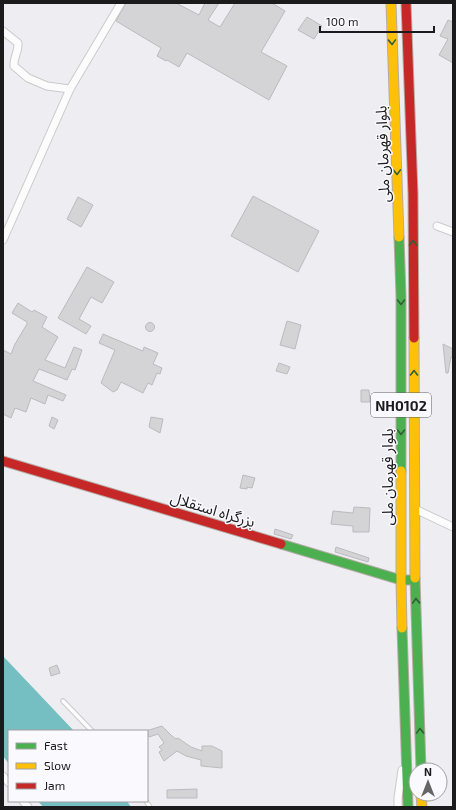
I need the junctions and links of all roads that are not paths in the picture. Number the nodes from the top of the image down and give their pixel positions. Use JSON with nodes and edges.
{"nodes":[{"id":1,"x":121,"y":3,"type":"edge"},
{"id":2,"x":391,"y":3,"type":"edge"},
{"id":3,"x":406,"y":3,"type":"edge"},
{"id":4,"x":3,"y":31,"type":"edge"},
{"id":5,"x":70,"y":89,"type":"junction"},
{"id":6,"x":437,"y":226,"type":"dead end"},
{"id":7,"x":453,"y":232,"type":"edge"},
{"id":8,"x":3,"y":240,"type":"edge"},
{"id":9,"x":3,"y":461,"type":"edge"},
{"id":10,"x":414,"y":509,"type":"junction"},
{"id":11,"x":453,"y":527,"type":"edge"},
{"id":12,"x":401,"y":580,"type":"junction"},
{"id":13,"x":415,"y":581,"type":"junction"},
{"id":14,"x":63,"y":701,"type":"dead end"},
{"id":15,"x":91,"y":730,"type":"edge"},
{"id":16,"x":406,"y":744,"type":"junction"},
{"id":17,"x":421,"y":762,"type":"edge"},
{"id":18,"x":398,"y":807,"type":"edge"},
{"id":19,"x":408,"y":807,"type":"edge"}],
"edges":[{"from":1,"to":5,"type":"street"},
{"from":2,"to":12,"type":"highway","name":"بلوار قهرمان ملی","number":"NH0102","one_way":true},
{"from":10,"to":3,"type":"highway","name":"بلوار قهرمان ملی","number":"NH0102","one_way":true},
{"from":4,"to":5,"type":"street"},
{"from":5,"to":8,"type":"street"},
{"from":6,"to":7,"type":"street"},
{"from":9,"to":12,"type":"highway","name":"بزرگراه استقلال"},
{"from":10,"to":11,"type":"street"},
{"from":10,"to":13,"type":"highway","name":"بلوار قهرمان ملی","number":"NH0102"},
{"from":12,"to":13,"type":"highway","name":"بزرگراه استقلال"},
{"from":12,"to":16,"type":"highway","name":"بلوار قهرمان ملی","number":"NH0102"},
{"from":17,"to":13,"type":"highway","name":"بلوار قهرمان ملی","number":"NH0102","one_way":true},
{"from":14,"to":15,"type":"lane"},
{"from":16,"to":18,"type":"street"},
{"from":16,"to":19,"type":"highway","name":"بلوار قهرمان ملی","number":"NH0102"}]}
